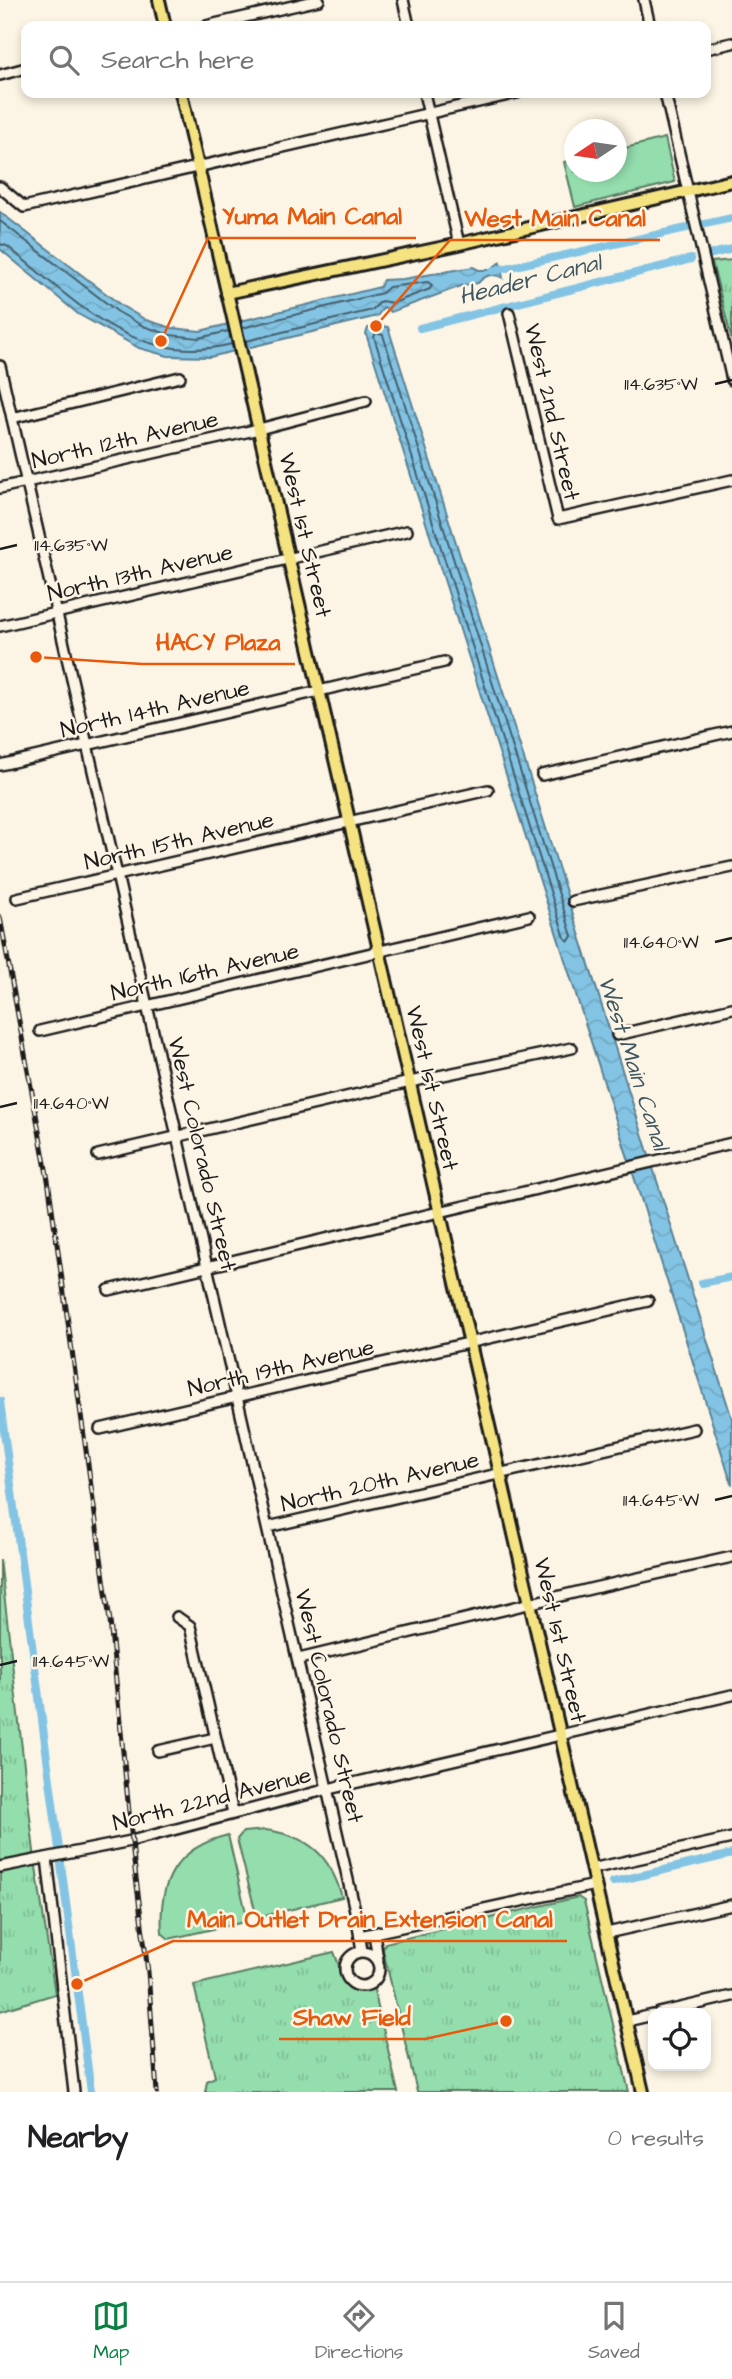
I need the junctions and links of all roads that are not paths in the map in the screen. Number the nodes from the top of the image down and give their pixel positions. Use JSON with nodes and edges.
{"nodes":[{"id":1,"x":159,"y":0,"type":"edge"},
{"id":2,"x":319,"y":0,"type":"edge"},
{"id":3,"x":403,"y":0,"type":"edge"},
{"id":4,"x":644,"y":0,"type":"edge"},
{"id":5,"x":164,"y":21,"type":"edge"},
{"id":6,"x":228,"y":21,"type":"edge"},
{"id":7,"x":408,"y":21,"type":"edge"},
{"id":8,"x":649,"y":21,"type":"edge"},
{"id":9,"x":732,"y":43,"type":"edge"},
{"id":10,"x":711,"y":48,"type":"edge"},
{"id":11,"x":21,"y":69,"type":"edge"},
{"id":12,"x":0,"y":75,"type":"edge"},
{"id":13,"x":182,"y":98,"type":"edge"},
{"id":14,"x":425,"y":98,"type":"edge"},
{"id":15,"x":495,"y":98,"type":"edge"},
{"id":16,"x":666,"y":98,"type":"edge"},
{"id":17,"x":429,"y":113,"type":"junction"},
{"id":18,"x":198,"y":166,"type":"junction"},
{"id":19,"x":732,"y":181,"type":"edge"},
{"id":20,"x":0,"y":187,"type":"edge"},
{"id":21,"x":688,"y":191,"type":"junction"},
{"id":22,"x":459,"y":244,"type":"junction"},
{"id":23,"x":227,"y":293,"type":"junction"},
{"id":24,"x":509,"y":313,"type":"dead end"},
{"id":25,"x":0,"y":366,"type":"edge"},
{"id":26,"x":180,"y":377,"type":"dead end"},
{"id":27,"x":732,"y":380,"type":"edge"},
{"id":28,"x":366,"y":401,"type":"dead end"},
{"id":29,"x":12,"y":418,"type":"junction"},
{"id":30,"x":259,"y":429,"type":"junction"},
{"id":31,"x":732,"y":480,"type":"edge"},
{"id":32,"x":27,"y":482,"type":"junction"},
{"id":33,"x":0,"y":488,"type":"edge"},
{"id":34,"x":407,"y":531,"type":"dead end"},
{"id":35,"x":288,"y":558,"type":"junction"},
{"id":36,"x":57,"y":612,"type":"junction"},
{"id":37,"x":0,"y":626,"type":"edge"},
{"id":38,"x":444,"y":663,"type":"dead end"},
{"id":39,"x":319,"y":690,"type":"junction"},
{"id":40,"x":732,"y":731,"type":"edge"},
{"id":41,"x":88,"y":745,"type":"junction"},
{"id":42,"x":0,"y":765,"type":"edge"},
{"id":43,"x":542,"y":775,"type":"dead end"},
{"id":44,"x":488,"y":790,"type":"dead end"},
{"id":45,"x":349,"y":822,"type":"junction"},
{"id":46,"x":732,"y":867,"type":"edge"},
{"id":47,"x":117,"y":874,"type":"junction"},
{"id":48,"x":17,"y":898,"type":"dead end"},
{"id":49,"x":573,"y":901,"type":"dead end"},
{"id":50,"x":529,"y":916,"type":"dead end"},
{"id":51,"x":379,"y":953,"type":"junction"},
{"id":52,"x":148,"y":1005,"type":"junction"},
{"id":53,"x":732,"y":1008,"type":"edge"},
{"id":54,"x":40,"y":1031,"type":"dead end"},
{"id":55,"x":617,"y":1035,"type":"dead end"},
{"id":56,"x":572,"y":1048,"type":"dead end"},
{"id":57,"x":410,"y":1083,"type":"junction"},
{"id":58,"x":178,"y":1136,"type":"junction"},
{"id":59,"x":732,"y":1143,"type":"edge"},
{"id":60,"x":98,"y":1155,"type":"dead end"},
{"id":61,"x":440,"y":1213,"type":"junction"},
{"id":62,"x":208,"y":1267,"type":"junction"},
{"id":63,"x":108,"y":1290,"type":"dead end"},
{"id":64,"x":648,"y":1301,"type":"dead end"},
{"id":65,"x":470,"y":1344,"type":"junction"},
{"id":66,"x":238,"y":1396,"type":"junction"},
{"id":67,"x":100,"y":1429,"type":"dead end"},
{"id":68,"x":694,"y":1430,"type":"dead end"},
{"id":69,"x":500,"y":1475,"type":"junction"},
{"id":70,"x":268,"y":1527,"type":"junction"},
{"id":71,"x":732,"y":1557,"type":"edge"},
{"id":72,"x":530,"y":1605,"type":"junction"},
{"id":73,"x":177,"y":1617,"type":"dead end"},
{"id":74,"x":299,"y":1659,"type":"junction"},
{"id":75,"x":732,"y":1696,"type":"edge"},
{"id":76,"x":561,"y":1737,"type":"junction"},
{"id":77,"x":215,"y":1738,"type":"junction"},
{"id":78,"x":158,"y":1751,"type":"dead end"},
{"id":79,"x":328,"y":1789,"type":"junction"},
{"id":80,"x":233,"y":1813,"type":"junction"},
{"id":81,"x":732,"y":1838,"type":"edge"},
{"id":82,"x":47,"y":1858,"type":"junction"},
{"id":83,"x":0,"y":1867,"type":"edge"},
{"id":84,"x":591,"y":1869,"type":"junction"},
{"id":85,"x":595,"y":1885,"type":"junction"},
{"id":86,"x":732,"y":1905,"type":"edge"},
{"id":87,"x":374,"y":1933,"type":"junction"},
{"id":88,"x":607,"y":1933,"type":"junction"},
{"id":89,"x":360,"y":1937,"type":"junction"},
{"id":90,"x":362,"y":1951,"type":"junction"},
{"id":91,"x":378,"y":1961,"type":"junction"},
{"id":92,"x":732,"y":1997,"type":"edge"},
{"id":93,"x":682,"y":2008,"type":"edge"},
{"id":94,"x":648,"y":2016,"type":"edge"},
{"id":95,"x":627,"y":2021,"type":"junction"},
{"id":96,"x":74,"y":2092,"type":"edge"},
{"id":97,"x":643,"y":2092,"type":"edge"}],
"edges":[{"from":1,"to":5,"type":"main road"},
{"from":2,"to":6,"type":"street"},
{"from":3,"to":7,"type":"street"},
{"from":4,"to":8,"type":"street"},
{"from":9,"to":10,"type":"street"},
{"from":11,"to":12,"type":"street"},
{"from":13,"to":18,"type":"main road","name":"West 1st Street"},
{"from":14,"to":17,"type":"street"},
{"from":15,"to":17,"type":"street"},
{"from":16,"to":21,"type":"street"},
{"from":17,"to":18,"type":"street"},
{"from":17,"to":22,"type":"street"},
{"from":18,"to":20,"type":"street"},
{"from":18,"to":23,"type":"main road","name":"West 1st Street"},
{"from":19,"to":21,"type":"main road"},
{"from":21,"to":22,"type":"main road"},
{"from":21,"to":27,"type":"street"},
{"from":22,"to":23,"type":"main road"},
{"from":23,"to":30,"type":"main road","name":"West 1st Street"},
{"from":24,"to":31,"type":"street","name":"West 2nd Street"},
{"from":25,"to":29,"type":"street","name":"West Colorado Street"},
{"from":26,"to":29,"type":"street"},
{"from":28,"to":30,"type":"street","name":"North 12th Avenue"},
{"from":29,"to":32,"type":"street","name":"West Colorado Street"},
{"from":30,"to":32,"type":"street","name":"North 12th Avenue"},
{"from":30,"to":35,"type":"main road","name":"West 1st Street"},
{"from":32,"to":33,"type":"street","name":"North 12th Avenue"},
{"from":32,"to":36,"type":"street","name":"West Colorado Street"},
{"from":34,"to":35,"type":"street","name":"North 13th Avenue"},
{"from":35,"to":36,"type":"street","name":"North 13th Avenue"},
{"from":35,"to":39,"type":"main road","name":"West 1st Street"},
{"from":36,"to":37,"type":"street","name":"North 13th Avenue"},
{"from":36,"to":41,"type":"street","name":"West Colorado Street"},
{"from":38,"to":39,"type":"street","name":"North 14th Avenue"},
{"from":39,"to":41,"type":"street","name":"North 14th Avenue"},
{"from":39,"to":45,"type":"main road","name":"West 1st Street"},
{"from":40,"to":43,"type":"street"},
{"from":41,"to":42,"type":"street","name":"North 14th Avenue"},
{"from":41,"to":47,"type":"street","name":"West Colorado Street"},
{"from":44,"to":45,"type":"street","name":"North 15th Avenue"},
{"from":45,"to":47,"type":"street","name":"North 15th Avenue"},
{"from":45,"to":51,"type":"main road","name":"West 1st Street"},
{"from":46,"to":49,"type":"street"},
{"from":47,"to":48,"type":"street","name":"North 15th Avenue"},
{"from":47,"to":52,"type":"street","name":"West Colorado Street"},
{"from":50,"to":51,"type":"street","name":"North 16th Avenue"},
{"from":51,"to":52,"type":"street","name":"North 16th Avenue"},
{"from":51,"to":57,"type":"main road","name":"West 1st Street"},
{"from":52,"to":54,"type":"street","name":"North 16th Avenue"},
{"from":52,"to":58,"type":"street","name":"West Colorado Street"},
{"from":53,"to":55,"type":"street"},
{"from":56,"to":57,"type":"street"},
{"from":57,"to":58,"type":"street"},
{"from":57,"to":61,"type":"main road","name":"West 1st Street"},
{"from":58,"to":60,"type":"street"},
{"from":58,"to":62,"type":"street","name":"West Colorado Street"},
{"from":59,"to":61,"type":"street"},
{"from":61,"to":62,"type":"street"},
{"from":61,"to":65,"type":"main road","name":"West 1st Street"},
{"from":62,"to":63,"type":"street"},
{"from":62,"to":66,"type":"street","name":"West Colorado Street"},
{"from":64,"to":65,"type":"street","name":"North 19th Avenue"},
{"from":65,"to":66,"type":"street","name":"North 19th Avenue"},
{"from":65,"to":69,"type":"main road","name":"West 1st Street"},
{"from":66,"to":67,"type":"street","name":"North 19th Avenue"},
{"from":66,"to":70,"type":"street","name":"West Colorado Street"},
{"from":68,"to":69,"type":"street","name":"North 20th Avenue"},
{"from":69,"to":70,"type":"street","name":"North 20th Avenue"},
{"from":69,"to":72,"type":"main road","name":"West 1st Street"},
{"from":70,"to":74,"type":"street","name":"West Colorado Street"},
{"from":71,"to":72,"type":"street"},
{"from":72,"to":74,"type":"street"},
{"from":72,"to":76,"type":"main road","name":"West 1st Street"},
{"from":73,"to":77,"type":"street"},
{"from":74,"to":79,"type":"street","name":"West Colorado Street"},
{"from":75,"to":76,"type":"street","name":"North 22nd Avenue"},
{"from":76,"to":79,"type":"street","name":"North 22nd Avenue"},
{"from":76,"to":84,"type":"main road","name":"West 1st Street"},
{"from":77,"to":78,"type":"street"},
{"from":77,"to":80,"type":"street"},
{"from":79,"to":80,"type":"street","name":"North 22nd Avenue"},
{"from":79,"to":89,"type":"street","name":"West Colorado Street"},
{"from":80,"to":82,"type":"street","name":"North 22nd Avenue"},
{"from":81,"to":84,"type":"street"},
{"from":82,"to":83,"type":"street","name":"North 22nd Avenue"},
{"from":82,"to":96,"type":"street"},
{"from":84,"to":85,"type":"main road","name":"West 1st Street"},
{"from":85,"to":87,"type":"street"},
{"from":85,"to":88,"type":"main road","name":"West 1st Street"},
{"from":86,"to":88,"type":"street"},
{"from":87,"to":89,"type":"street"},
{"from":87,"to":91,"type":"street"},
{"from":88,"to":95,"type":"main road","name":"West 1st Street"},
{"from":89,"to":90,"type":"street","name":"West Colorado Street"},
{"from":90,"to":91,"type":"street"},
{"from":90,"to":91,"type":"street"},
{"from":92,"to":93,"type":"street"},
{"from":94,"to":95,"type":"street"},
{"from":95,"to":97,"type":"main road","name":"West 1st Street"}]}
